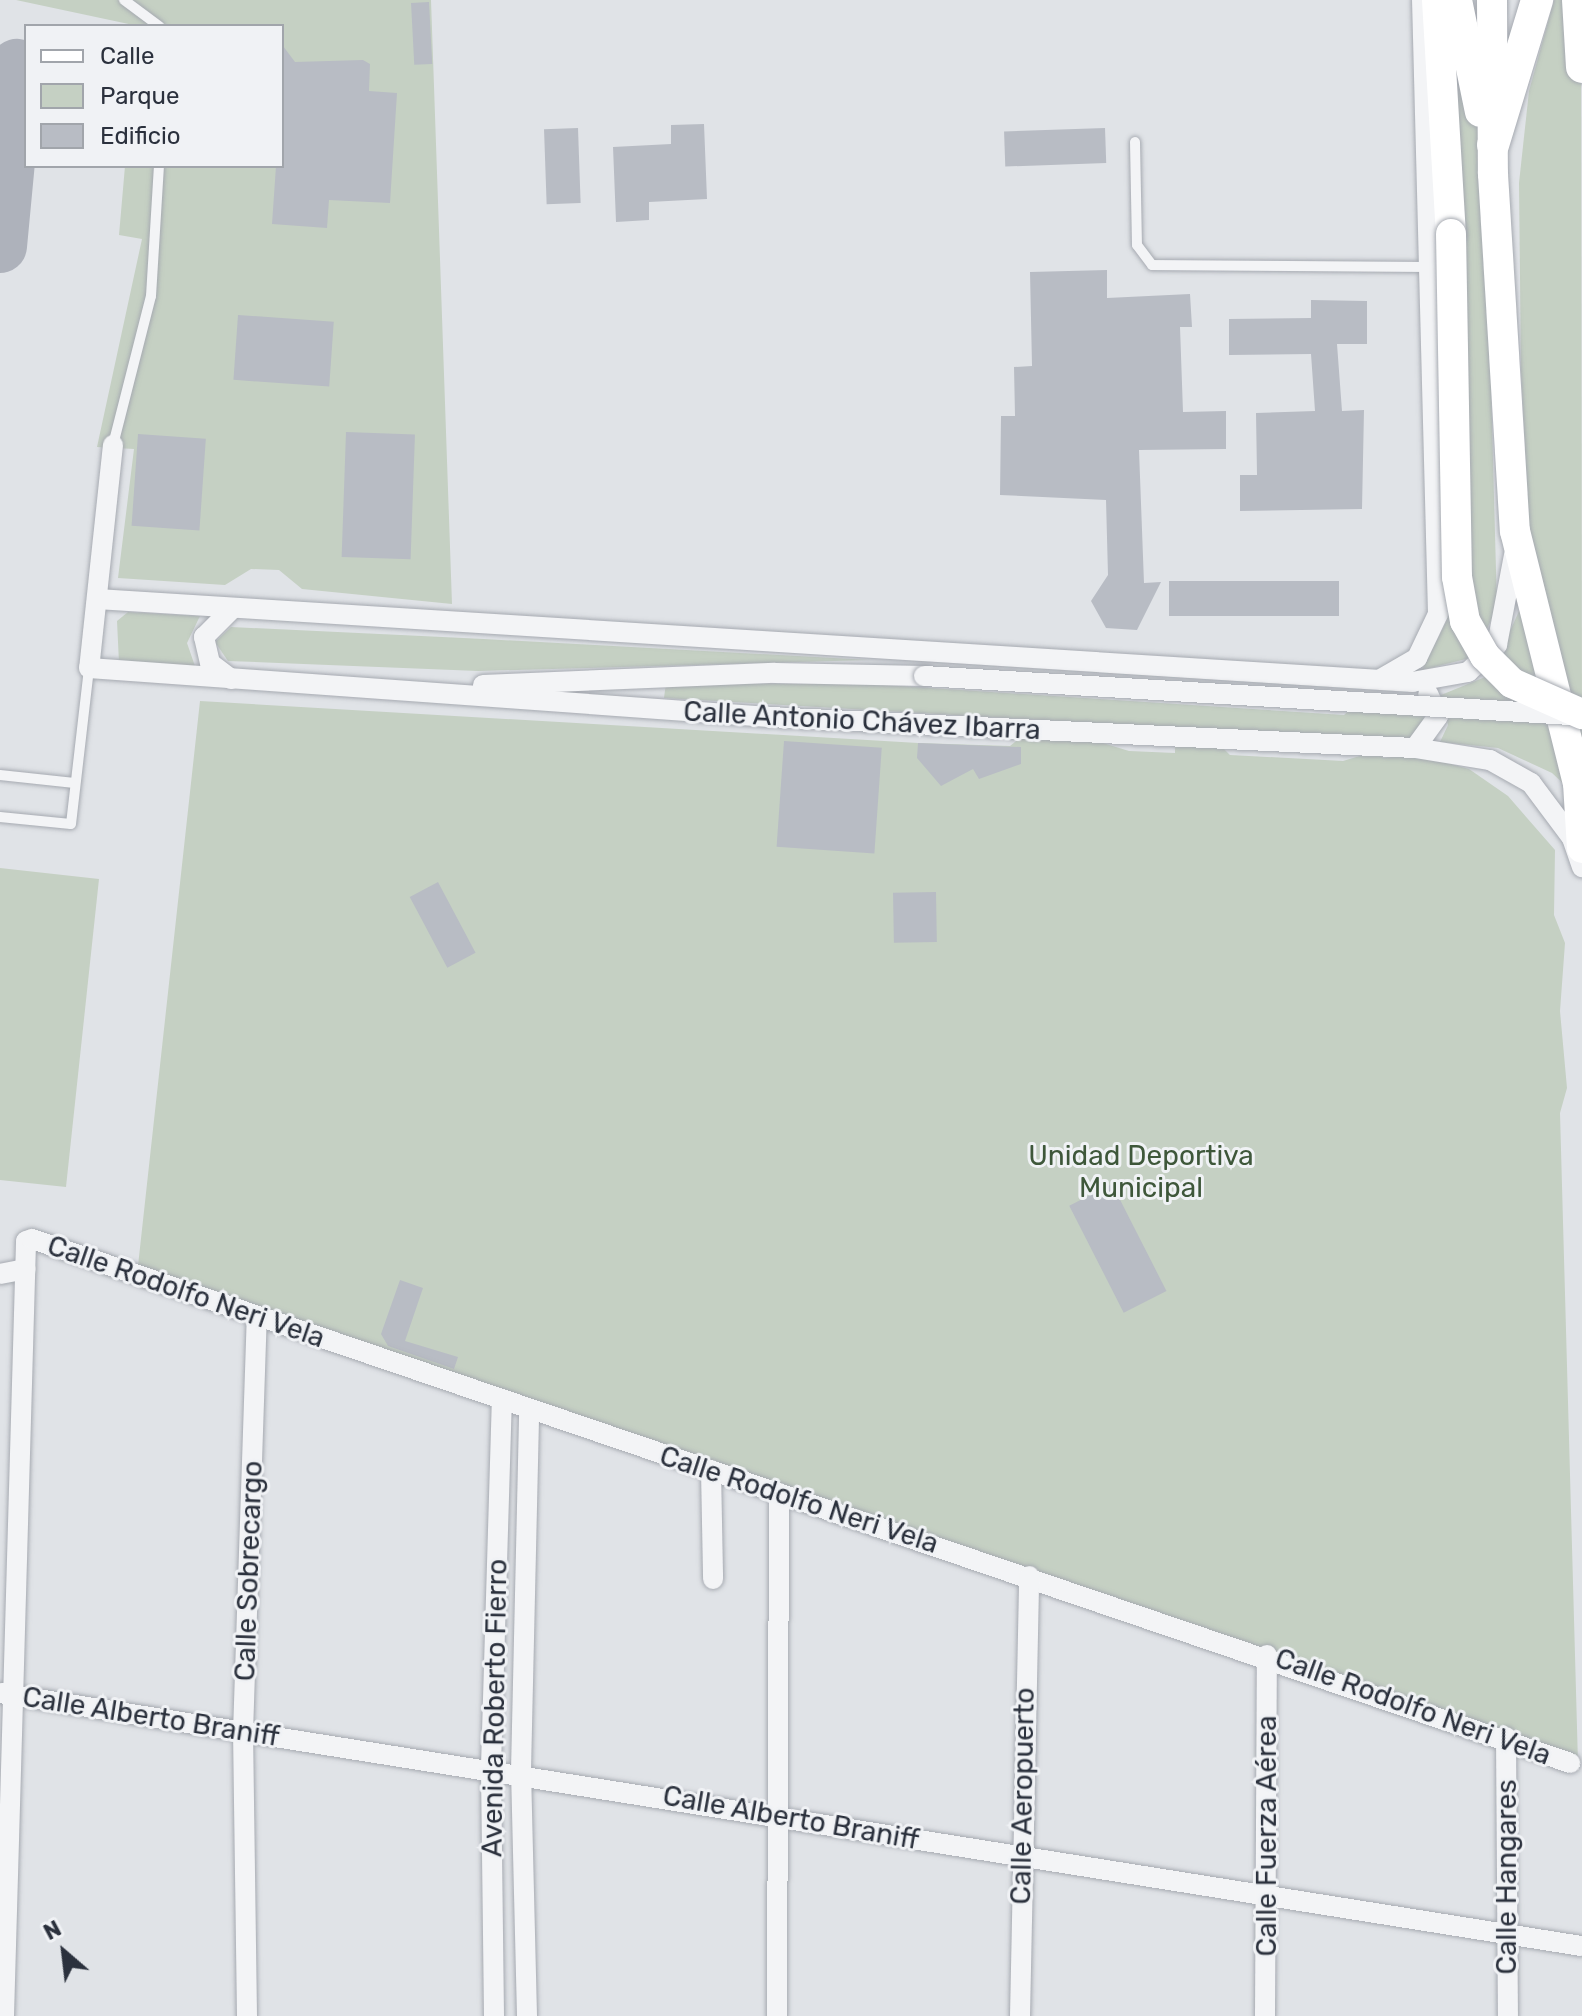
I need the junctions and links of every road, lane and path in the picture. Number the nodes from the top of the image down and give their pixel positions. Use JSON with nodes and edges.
{"nodes":[{"id":1,"x":124,"y":0,"type":"edge"},
{"id":2,"x":1422,"y":0,"type":"edge"},
{"id":3,"x":1437,"y":0,"type":"edge"},
{"id":4,"x":1457,"y":0,"type":"edge"},
{"id":5,"x":1492,"y":0,"type":"edge"},
{"id":6,"x":1537,"y":0,"type":"edge"},
{"id":7,"x":1578,"y":0,"type":"edge"},
{"id":8,"x":156,"y":24,"type":"edge"},
{"id":9,"x":1582,"y":67,"type":"edge"},
{"id":10,"x":1135,"y":142,"type":"dead end"},
{"id":11,"x":1493,"y":160,"type":"junction"},
{"id":12,"x":159,"y":168,"type":"edge"},
{"id":13,"x":1425,"y":267,"type":"junction"},
{"id":14,"x":113,"y":445,"type":"joint"},
{"id":15,"x":1515,"y":531,"type":"junction"},
{"id":16,"x":97,"y":599,"type":"junction"},
{"id":17,"x":233,"y":608,"type":"junction"},
{"id":18,"x":89,"y":668,"type":"junction"},
{"id":19,"x":231,"y":679,"type":"junction"},
{"id":20,"x":1373,"y":682,"type":"junction"},
{"id":21,"x":1412,"y":682,"type":"junction"},
{"id":22,"x":387,"y":689,"type":"junction"},
{"id":23,"x":1582,"y":714,"type":"edge"},
{"id":24,"x":1415,"y":748,"type":"junction"},
{"id":25,"x":0,"y":775,"type":"edge"},
{"id":26,"x":75,"y":783,"type":"junction"},
{"id":27,"x":0,"y":817,"type":"edge"},
{"id":28,"x":1582,"y":848,"type":"edge"},
{"id":29,"x":1582,"y":867,"type":"edge"},
{"id":30,"x":26,"y":1269,"type":"junction"},
{"id":31,"x":0,"y":1274,"type":"edge"},
{"id":32,"x":257,"y":1319,"type":"junction"},
{"id":33,"x":502,"y":1399,"type":"junction"},
{"id":34,"x":529,"y":1410,"type":"junction"},
{"id":35,"x":711,"y":1470,"type":"junction"},
{"id":36,"x":779,"y":1493,"type":"junction"},
{"id":37,"x":1029,"y":1576,"type":"junction"},
{"id":38,"x":713,"y":1579,"type":"dead end"},
{"id":39,"x":1267,"y":1655,"type":"junction"},
{"id":40,"x":8,"y":1694,"type":"edge"},
{"id":41,"x":243,"y":1733,"type":"junction"},
{"id":42,"x":1506,"y":1737,"type":"junction"},
{"id":43,"x":1570,"y":1763,"type":"dead end"},
{"id":44,"x":491,"y":1766,"type":"junction"},
{"id":45,"x":521,"y":1771,"type":"junction"},
{"id":46,"x":781,"y":1816,"type":"junction"},
{"id":47,"x":1020,"y":1857,"type":"junction"},
{"id":48,"x":1268,"y":1893,"type":"junction"},
{"id":49,"x":1507,"y":1934,"type":"junction"},
{"id":50,"x":1582,"y":1946,"type":"edge"},
{"id":51,"x":4,"y":2016,"type":"edge"},
{"id":52,"x":247,"y":2016,"type":"edge"},
{"id":53,"x":494,"y":2016,"type":"edge"},
{"id":54,"x":527,"y":2016,"type":"edge"},
{"id":55,"x":777,"y":2016,"type":"edge"},
{"id":56,"x":1020,"y":2016,"type":"edge"},
{"id":57,"x":1265,"y":2016,"type":"edge"},
{"id":58,"x":1508,"y":2016,"type":"edge"}],
"edges":[{"from":1,"to":8,"type":"lane"},
{"from":2,"to":13,"type":"street"},
{"from":3,"to":23,"type":"main road","bridge":true},
{"from":4,"to":11,"type":"main road"},
{"from":5,"to":11,"type":"main road"},
{"from":6,"to":11,"type":"highway"},
{"from":7,"to":9,"type":"highway"},
{"from":10,"to":13,"type":"lane"},
{"from":11,"to":15,"type":"main road"},
{"from":12,"to":14,"type":"lane"},
{"from":13,"to":20,"type":"street"},
{"from":14,"to":16,"type":"street"},
{"from":15,"to":21,"type":"street"},
{"from":15,"to":28,"type":"main road"},
{"from":16,"to":17,"type":"street"},
{"from":16,"to":18,"type":"street"},
{"from":17,"to":19,"type":"street"},
{"from":17,"to":20,"type":"street"},
{"from":18,"to":19,"type":"street","name":"Calle Antonio Chávez Ibarra"},
{"from":18,"to":26,"type":"lane"},
{"from":19,"to":22,"type":"street","name":"Calle Antonio Chávez Ibarra"},
{"from":20,"to":21,"type":"street"},
{"from":21,"to":24,"type":"street"},
{"from":22,"to":23,"type":"street","bridge":true},
{"from":22,"to":24,"type":"street","name":"Calle Antonio Chávez Ibarra"},
{"from":24,"to":29,"type":"street","name":"Calle Antonio Chávez Ibarra"},
{"from":25,"to":26,"type":"lane"},
{"from":26,"to":27,"type":"lane"},
{"from":30,"to":31,"type":"street"},
{"from":30,"to":32,"type":"street","name":"Calle Rodolfo Neri Vela"},
{"from":30,"to":40,"type":"street"},
{"from":32,"to":33,"type":"street","name":"Calle Rodolfo Neri Vela"},
{"from":32,"to":41,"type":"street","name":"Calle Sobrecargo"},
{"from":33,"to":34,"type":"street","name":"Calle Rodolfo Neri Vela"},
{"from":33,"to":44,"type":"street","name":"Avenida Roberto Fierro"},
{"from":34,"to":35,"type":"street","name":"Calle Rodolfo Neri Vela"},
{"from":34,"to":45,"type":"street","name":"Avenida Roberto Fierro"},
{"from":35,"to":36,"type":"street","name":"Calle Rodolfo Neri Vela"},
{"from":35,"to":38,"type":"street"},
{"from":36,"to":37,"type":"street","name":"Calle Rodolfo Neri Vela"},
{"from":36,"to":46,"type":"street"},
{"from":37,"to":39,"type":"street","name":"Calle Rodolfo Neri Vela"},
{"from":37,"to":47,"type":"street","name":"Calle Aeropuerto"},
{"from":39,"to":42,"type":"street","name":"Calle Rodolfo Neri Vela"},
{"from":39,"to":48,"type":"street","name":"Calle Fuerza Aérea"},
{"from":40,"to":41,"type":"street","name":"Calle Alberto Braniff"},
{"from":40,"to":51,"type":"street"},
{"from":41,"to":44,"type":"street","name":"Calle Alberto Braniff"},
{"from":41,"to":52,"type":"street","name":"Calle Sobrecargo"},
{"from":42,"to":43,"type":"street","name":"Calle Rodolfo Neri Vela"},
{"from":42,"to":49,"type":"street","name":"Calle Hangares"},
{"from":44,"to":45,"type":"street","name":"Calle Alberto Braniff"},
{"from":44,"to":53,"type":"street","name":"Avenida Roberto Fierro"},
{"from":45,"to":46,"type":"street","name":"Calle Alberto Braniff"},
{"from":45,"to":54,"type":"street","name":"Avenida Roberto Fierro"},
{"from":46,"to":47,"type":"street","name":"Calle Alberto Braniff"},
{"from":46,"to":55,"type":"street"},
{"from":47,"to":48,"type":"street","name":"Calle Alberto Braniff"},
{"from":47,"to":56,"type":"street","name":"Calle Aeropuerto"},
{"from":48,"to":49,"type":"street","name":"Calle Alberto Braniff"},
{"from":48,"to":57,"type":"street","name":"Calle Fuerza Aérea"},
{"from":49,"to":50,"type":"street","name":"Calle Alberto Braniff"},
{"from":49,"to":58,"type":"street","name":"Calle Hangares"}]}
